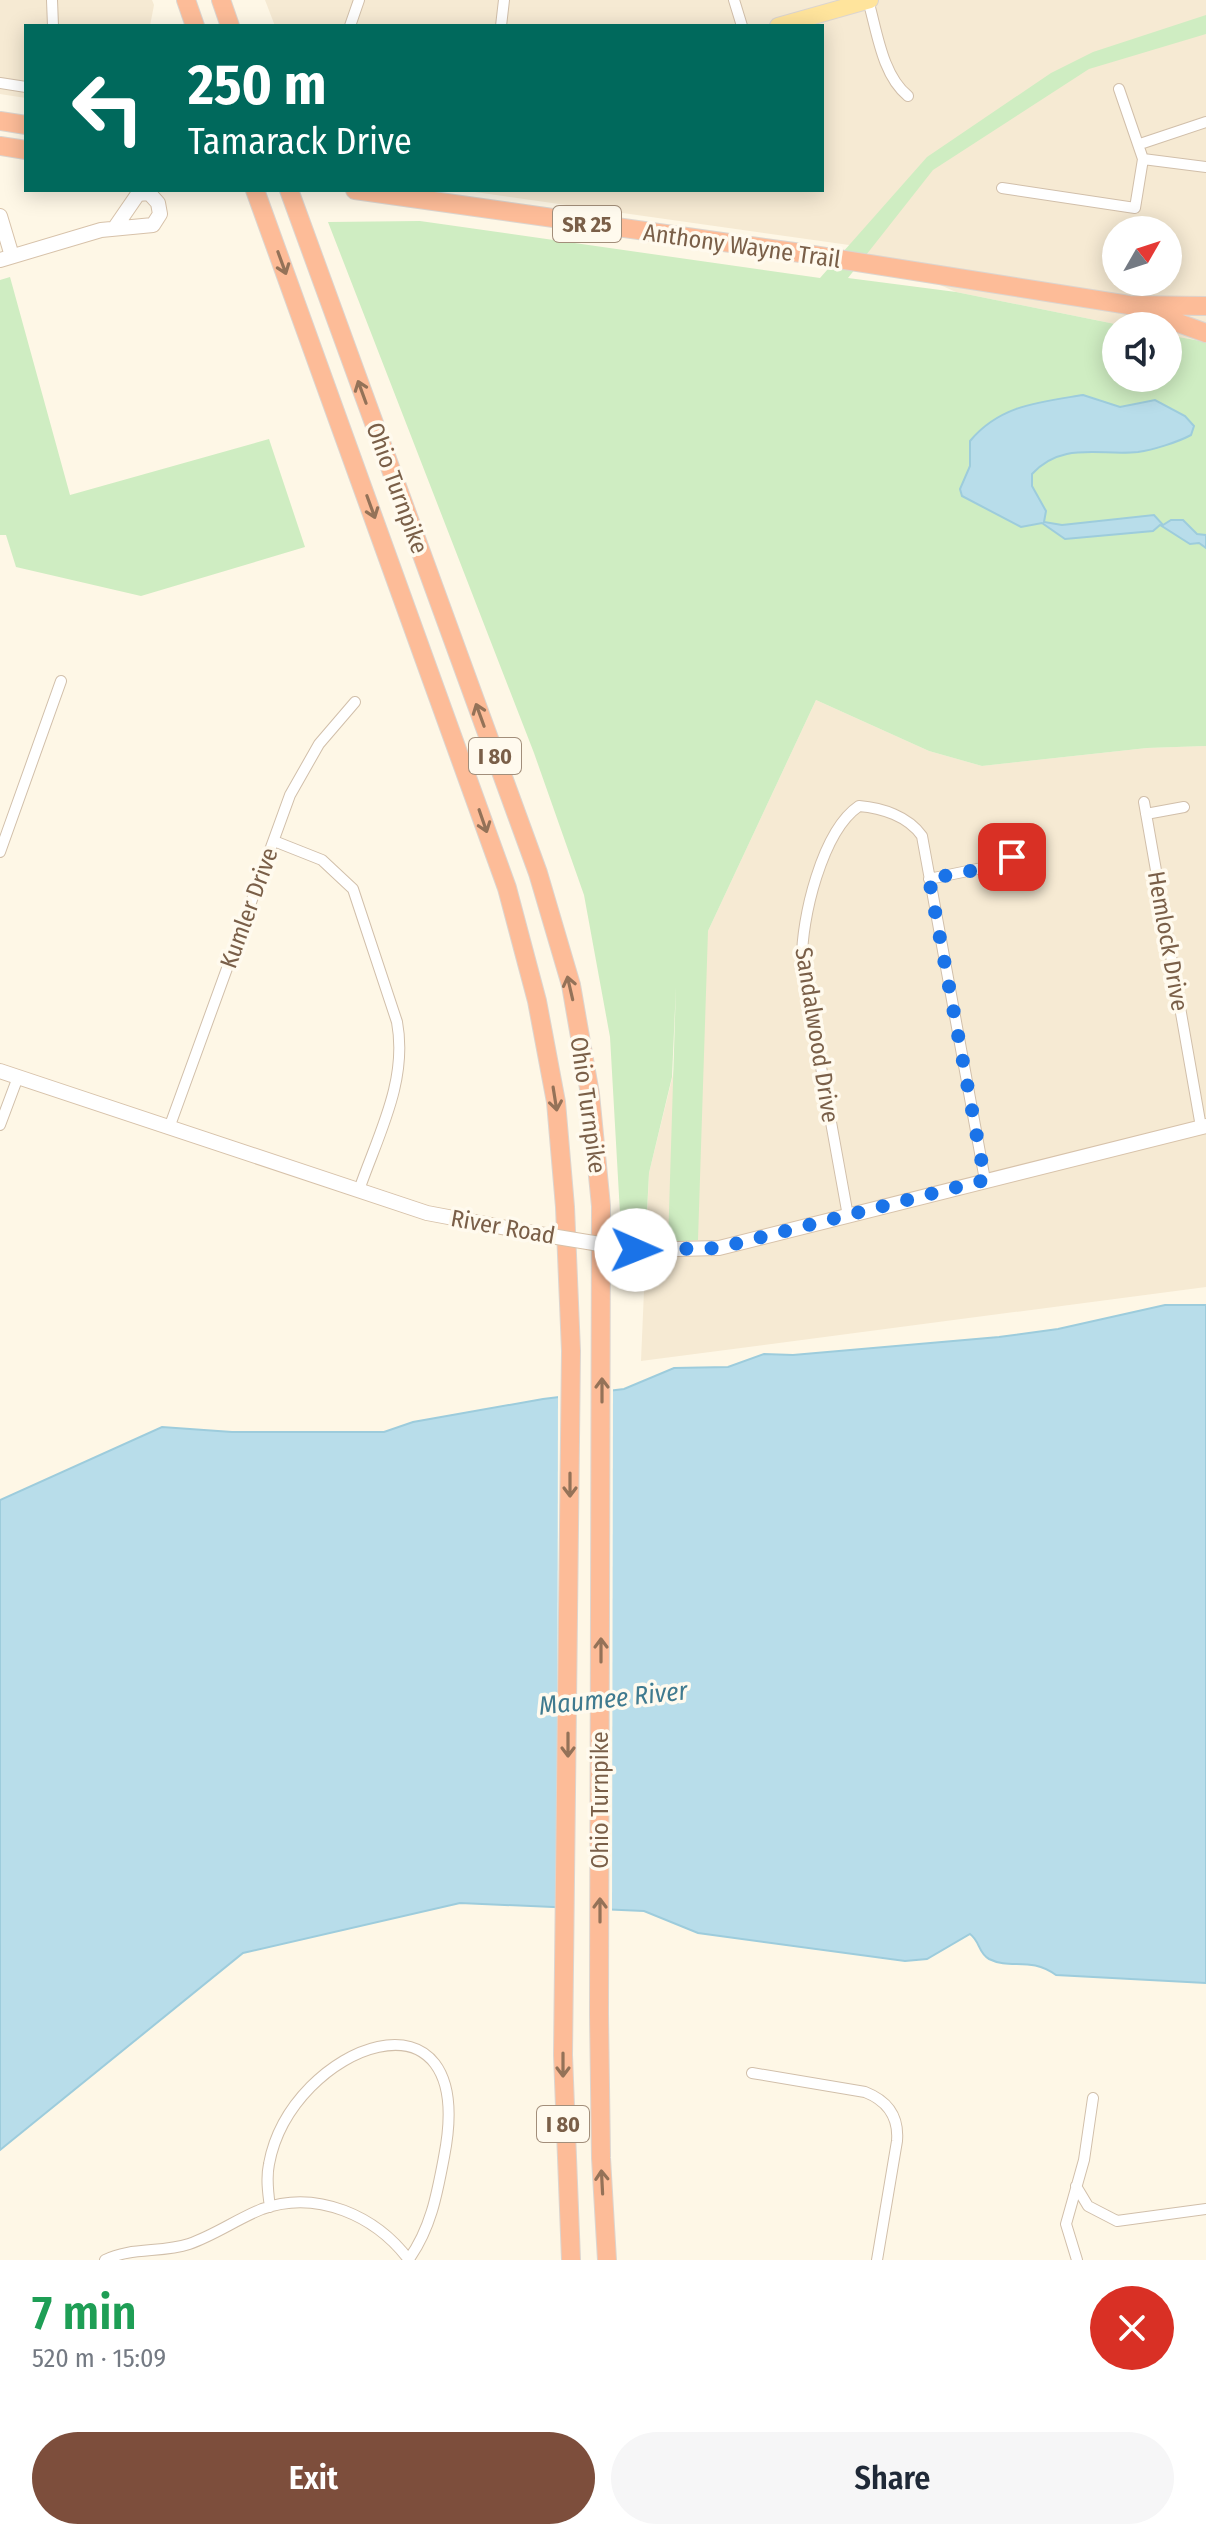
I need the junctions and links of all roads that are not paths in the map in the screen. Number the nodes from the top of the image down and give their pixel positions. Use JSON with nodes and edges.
{"nodes":[{"id":1,"x":52,"y":0,"type":"edge"},
{"id":2,"x":186,"y":0,"type":"edge"},
{"id":3,"x":221,"y":0,"type":"edge"},
{"id":4,"x":359,"y":0,"type":"edge"},
{"id":5,"x":504,"y":0,"type":"edge"},
{"id":6,"x":734,"y":0,"type":"edge"},
{"id":7,"x":869,"y":0,"type":"edge"},
{"id":8,"x":53,"y":24,"type":"edge"},
{"id":9,"x":194,"y":24,"type":"edge"},
{"id":10,"x":229,"y":24,"type":"edge"},
{"id":11,"x":351,"y":24,"type":"edge"},
{"id":12,"x":501,"y":24,"type":"edge"},
{"id":13,"x":741,"y":24,"type":"edge"},
{"id":14,"x":785,"y":24,"type":"edge"},
{"id":15,"x":0,"y":83,"type":"edge"},
{"id":16,"x":24,"y":87,"type":"edge"},
{"id":17,"x":1119,"y":89,"type":"dead end"},
{"id":18,"x":908,"y":96,"type":"dead end"},
{"id":19,"x":0,"y":121,"type":"edge"},
{"id":20,"x":1206,"y":122,"type":"edge"},
{"id":21,"x":24,"y":125,"type":"edge"},
{"id":22,"x":1140,"y":144,"type":"junction"},
{"id":23,"x":0,"y":146,"type":"edge"},
{"id":24,"x":24,"y":150,"type":"edge"},
{"id":25,"x":1143,"y":159,"type":"junction"},
{"id":26,"x":1206,"y":167,"type":"edge"},
{"id":27,"x":1002,"y":188,"type":"dead end"},
{"id":28,"x":256,"y":192,"type":"edge"},
{"id":29,"x":290,"y":192,"type":"edge"},
{"id":30,"x":386,"y":192,"type":"edge"},
{"id":31,"x":0,"y":216,"type":"edge"},
{"id":32,"x":116,"y":226,"type":"dead end"},
{"id":33,"x":6,"y":258,"type":"edge"},
{"id":34,"x":1129,"y":305,"type":"junction"},
{"id":35,"x":1206,"y":306,"type":"edge"},
{"id":36,"x":1206,"y":333,"type":"edge"},
{"id":37,"x":61,"y":681,"type":"dead end"},
{"id":38,"x":355,"y":702,"type":"dead end"},
{"id":39,"x":1144,"y":802,"type":"dead end"},
{"id":40,"x":1184,"y":807,"type":"dead end"},
{"id":41,"x":1146,"y":814,"type":"junction"},
{"id":42,"x":274,"y":841,"type":"junction"},
{"id":43,"x":1019,"y":847,"type":"dead end"},
{"id":44,"x":0,"y":852,"type":"edge"},
{"id":45,"x":929,"y":879,"type":"junction"},
{"id":46,"x":0,"y":1071,"type":"edge"},
{"id":47,"x":18,"y":1077,"type":"junction"},
{"id":48,"x":0,"y":1125,"type":"edge"},
{"id":49,"x":1203,"y":1127,"type":"edge"},
{"id":50,"x":169,"y":1128,"type":"junction"},
{"id":51,"x":985,"y":1180,"type":"junction"},
{"id":52,"x":359,"y":1190,"type":"junction"},
{"id":53,"x":848,"y":1216,"type":"junction"},
{"id":54,"x":752,"y":2073,"type":"dead end"},
{"id":55,"x":1093,"y":2098,"type":"dead end"},
{"id":56,"x":1076,"y":2186,"type":"junction"},
{"id":57,"x":1088,"y":2206,"type":"junction"},
{"id":58,"x":270,"y":2207,"type":"junction"},
{"id":59,"x":1067,"y":2209,"type":"junction"},
{"id":60,"x":1206,"y":2209,"type":"edge"},
{"id":61,"x":105,"y":2260,"type":"edge"},
{"id":62,"x":409,"y":2260,"type":"edge"},
{"id":63,"x":571,"y":2260,"type":"edge"},
{"id":64,"x":607,"y":2260,"type":"edge"},
{"id":65,"x":877,"y":2260,"type":"edge"},
{"id":66,"x":1077,"y":2260,"type":"edge"}],
"edges":[{"from":1,"to":8,"type":"street"},
{"from":2,"to":9,"type":"highway"},
{"from":3,"to":10,"type":"highway"},
{"from":4,"to":11,"type":"street"},
{"from":5,"to":12,"type":"street"},
{"from":6,"to":13,"type":"street"},
{"from":7,"to":14,"type":"main road"},
{"from":7,"to":18,"type":"street"},
{"from":15,"to":16,"type":"street"},
{"from":17,"to":22,"type":"street"},
{"from":19,"to":21,"type":"highway"},
{"from":20,"to":22,"type":"street"},
{"from":22,"to":25,"type":"street"},
{"from":23,"to":24,"type":"highway"},
{"from":25,"to":26,"type":"street"},
{"from":25,"to":27,"type":"street"},
{"from":28,"to":63,"type":"highway","name":"Ohio Turnpike","number":"I 80","one_way":true},
{"from":64,"to":29,"type":"highway","name":"Ohio Turnpike","number":"I 80","one_way":true},
{"from":30,"to":34,"type":"highway","name":"Anthony Wayne Trail","number":"SR 25"},
{"from":31,"to":33,"type":"street"},
{"from":32,"to":33,"type":"street"},
{"from":34,"to":35,"type":"highway","name":"Anthony Wayne Trail","number":"SR 25"},
{"from":34,"to":36,"type":"highway","name":"Anthony Wayne Trail","number":"SR 25"},
{"from":37,"to":44,"type":"street"},
{"from":38,"to":42,"type":"street","name":"Kumler Drive"},
{"from":39,"to":41,"type":"street","name":"Hemlock Drive"},
{"from":40,"to":41,"type":"street"},
{"from":41,"to":49,"type":"street","name":"Hemlock Drive"},
{"from":42,"to":50,"type":"street","name":"Kumler Drive"},
{"from":42,"to":52,"type":"street"},
{"from":43,"to":45,"type":"street"},
{"from":45,"to":51,"type":"street"},
{"from":45,"to":53,"type":"street","name":"Sandalwood Drive"},
{"from":46,"to":47,"type":"street","name":"River Road"},
{"from":47,"to":48,"type":"street"},
{"from":47,"to":50,"type":"street","name":"River Road"},
{"from":49,"to":51,"type":"street","name":"River Road"},
{"from":50,"to":52,"type":"street","name":"River Road"},
{"from":51,"to":53,"type":"street","name":"River Road"},
{"from":52,"to":53,"type":"street","name":"River Road","bridge":true},
{"from":54,"to":65,"type":"street"},
{"from":55,"to":56,"type":"street"},
{"from":56,"to":57,"type":"street"},
{"from":56,"to":59,"type":"street"},
{"from":57,"to":59,"type":"street"},
{"from":57,"to":60,"type":"street"},
{"from":58,"to":61,"type":"street"},
{"from":58,"to":62,"type":"street"},
{"from":58,"to":62,"type":"street"},
{"from":59,"to":66,"type":"street"}]}
